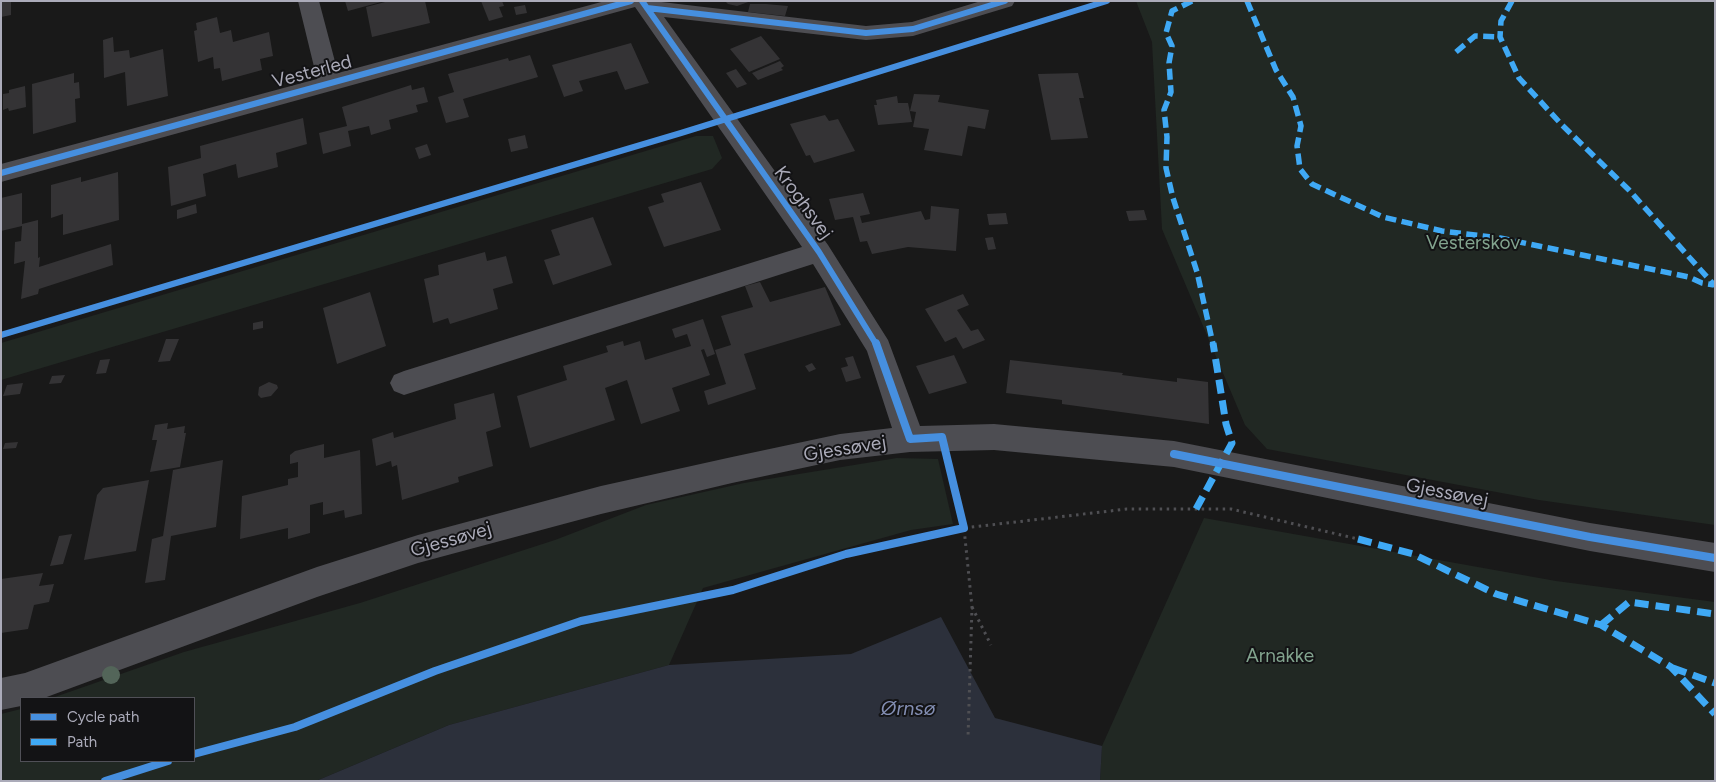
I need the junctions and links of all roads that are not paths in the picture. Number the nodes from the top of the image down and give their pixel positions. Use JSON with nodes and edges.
{"nodes":[{"id":1,"x":308,"y":1,"type":"edge"},
{"id":2,"x":1005,"y":1,"type":"edge"},
{"id":3,"x":640,"y":4,"type":"edge"},
{"id":4,"x":330,"y":84,"type":"junction"},
{"id":5,"x":1,"y":173,"type":"edge"},
{"id":6,"x":819,"y":252,"type":"junction"},
{"id":7,"x":404,"y":383,"type":"dead end"},
{"id":8,"x":910,"y":439,"type":"junction"},
{"id":9,"x":1715,"y":558,"type":"edge"},
{"id":10,"x":1,"y":694,"type":"edge"}],
"edges":[{"from":1,"to":4,"type":"street"},
{"from":2,"to":3,"type":"street"},
{"from":3,"to":4,"type":"street","name":"Vesterled"},
{"from":3,"to":6,"type":"street","name":"Kroghsvej"},
{"from":4,"to":5,"type":"street","name":"Vesterled"},
{"from":6,"to":7,"type":"street","name":"Kroghsvej"},
{"from":6,"to":8,"type":"street","name":"Kroghsvej"},
{"from":8,"to":9,"type":"street","name":"Gjessøvej"},
{"from":8,"to":10,"type":"street","name":"Gjessøvej"}]}
